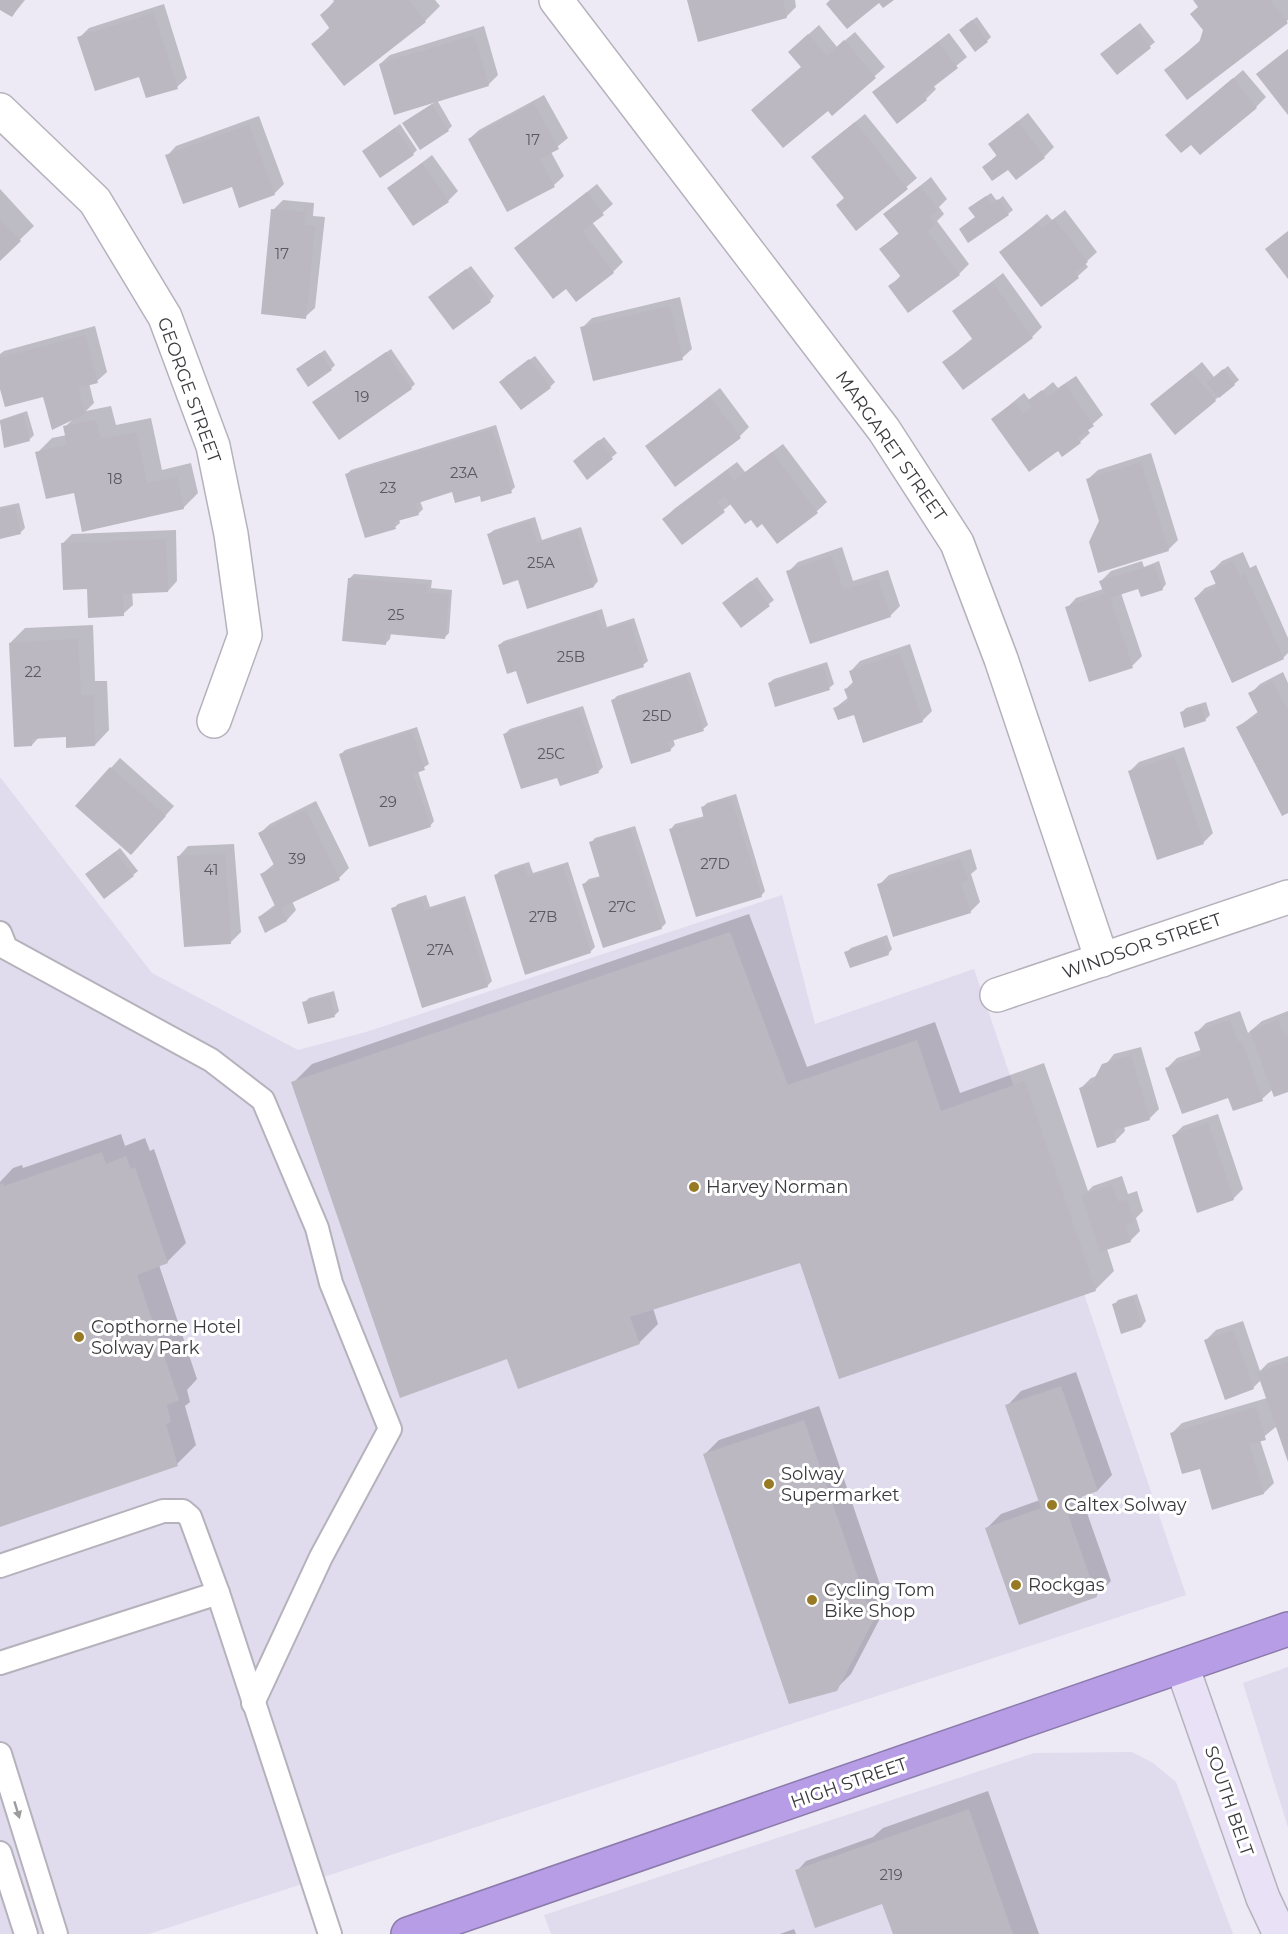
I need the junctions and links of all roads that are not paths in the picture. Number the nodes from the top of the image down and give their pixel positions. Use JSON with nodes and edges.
{"nodes":[{"id":1,"x":556,"y":0,"type":"edge"},
{"id":2,"x":0,"y":110,"type":"edge"},
{"id":3,"x":214,"y":721,"type":"dead end"},
{"id":4,"x":1288,"y":897,"type":"edge"},
{"id":5,"x":0,"y":933,"type":"edge"},
{"id":6,"x":1102,"y":960,"type":"junction"},
{"id":7,"x":997,"y":995,"type":"dead end"},
{"id":8,"x":0,"y":1566,"type":"edge"},
{"id":9,"x":218,"y":1593,"type":"junction"},
{"id":10,"x":1288,"y":1629,"type":"edge"},
{"id":11,"x":0,"y":1663,"type":"edge"},
{"id":12,"x":1182,"y":1666,"type":"junction"},
{"id":13,"x":254,"y":1703,"type":"junction"},
{"id":14,"x":0,"y":1754,"type":"edge"},
{"id":15,"x":0,"y":1853,"type":"edge"},
{"id":16,"x":26,"y":1934,"type":"edge"},
{"id":17,"x":56,"y":1934,"type":"edge"},
{"id":18,"x":330,"y":1934,"type":"edge"},
{"id":19,"x":408,"y":1934,"type":"edge"},
{"id":20,"x":1280,"y":1934,"type":"edge"}],
"edges":[{"from":1,"to":6,"type":"street","name":"MARGARET STREET"},
{"from":2,"to":3,"type":"street","name":"GEORGE STREET"},
{"from":4,"to":6,"type":"street","name":"WINDSOR STREET"},
{"from":5,"to":13,"type":"lane"},
{"from":6,"to":7,"type":"street","name":"WINDSOR STREET"},
{"from":8,"to":9,"type":"lane"},
{"from":9,"to":11,"type":"lane"},
{"from":9,"to":13,"type":"lane"},
{"from":10,"to":12,"type":"highway","name":"HIGH STREET"},
{"from":12,"to":19,"type":"highway","name":"HIGH STREET"},
{"from":12,"to":20,"type":"street","name":"SOUTH BELT"},
{"from":13,"to":18,"type":"lane"},
{"from":14,"to":17,"type":"lane","one_way":true},
{"from":15,"to":16,"type":"lane"}]}
